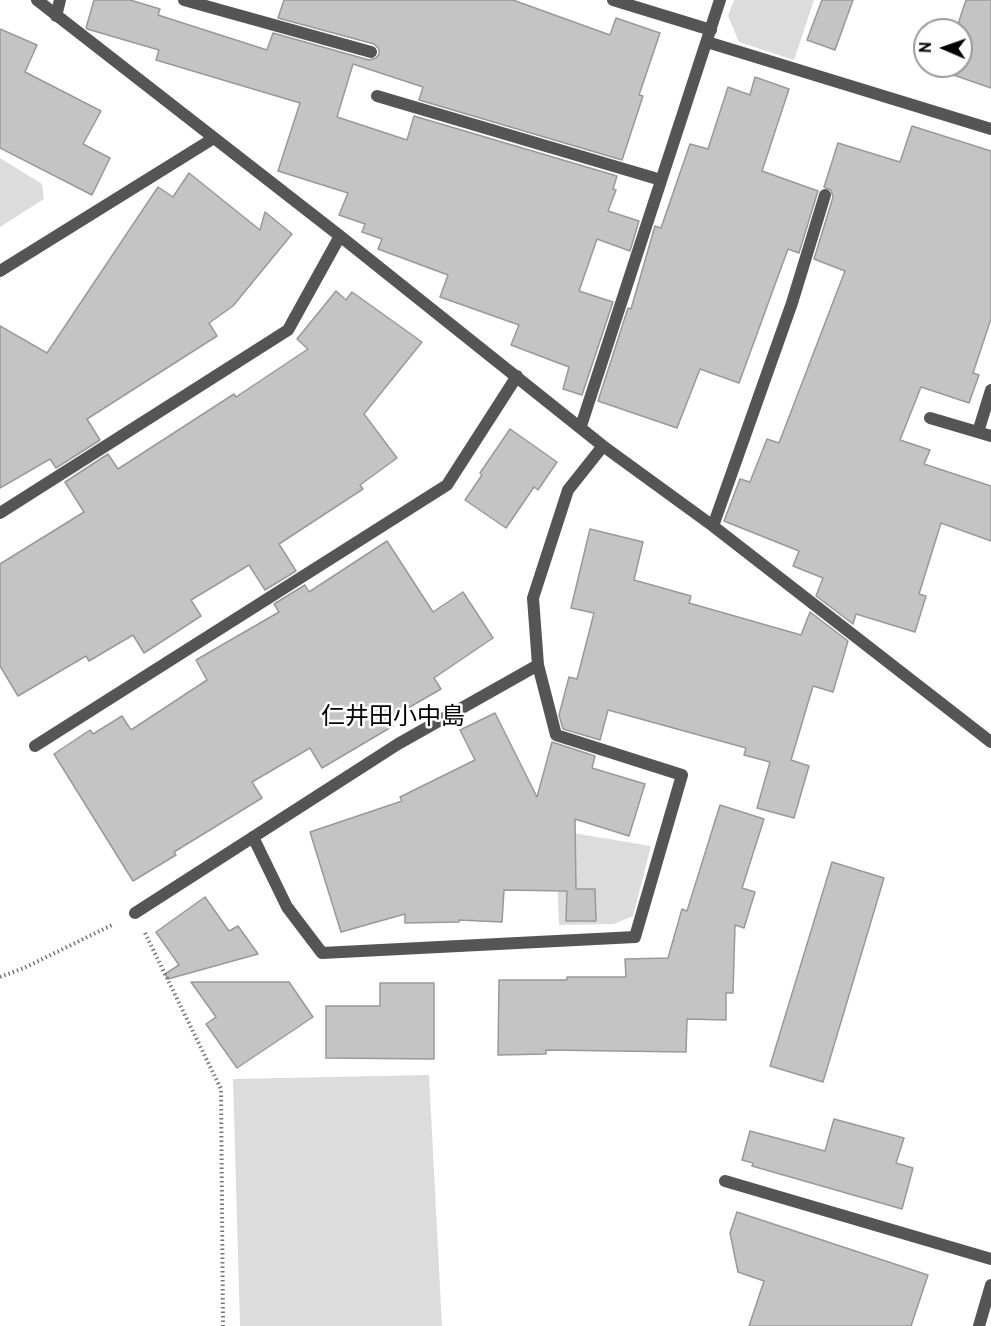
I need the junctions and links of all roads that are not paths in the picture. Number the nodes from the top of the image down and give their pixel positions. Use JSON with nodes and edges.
{"nodes":[{"id":1,"x":37,"y":0,"type":"edge"},
{"id":2,"x":60,"y":0,"type":"edge"},
{"id":3,"x":184,"y":0,"type":"edge"},
{"id":4,"x":613,"y":0,"type":"edge"},
{"id":5,"x":720,"y":0,"type":"edge"},
{"id":6,"x":56,"y":16,"type":"junction"},
{"id":7,"x":709,"y":36,"type":"junction"},
{"id":8,"x":371,"y":52,"type":"dead end"},
{"id":9,"x":377,"y":96,"type":"dead end"},
{"id":10,"x":991,"y":129,"type":"edge"},
{"id":11,"x":214,"y":138,"type":"junction"},
{"id":12,"x":661,"y":180,"type":"junction"},
{"id":13,"x":825,"y":195,"type":"dead end"},
{"id":14,"x":340,"y":236,"type":"junction"},
{"id":15,"x":0,"y":271,"type":"edge"},
{"id":16,"x":517,"y":376,"type":"junction"},
{"id":17,"x":991,"y":390,"type":"edge"},
{"id":18,"x":930,"y":418,"type":"dead end"},
{"id":19,"x":581,"y":426,"type":"junction"},
{"id":20,"x":978,"y":432,"type":"junction"},
{"id":21,"x":991,"y":436,"type":"edge"},
{"id":22,"x":603,"y":446,"type":"junction"},
{"id":23,"x":0,"y":513,"type":"edge"},
{"id":24,"x":713,"y":526,"type":"junction"},
{"id":25,"x":538,"y":665,"type":"junction"},
{"id":26,"x":991,"y":742,"type":"edge"},
{"id":27,"x":35,"y":746,"type":"dead end"},
{"id":28,"x":253,"y":837,"type":"junction"},
{"id":29,"x":135,"y":913,"type":"road end"},
{"id":30,"x":725,"y":1181,"type":"dead end"},
{"id":31,"x":991,"y":1259,"type":"edge"},
{"id":32,"x":991,"y":1285,"type":"edge"},
{"id":33,"x":979,"y":1326,"type":"edge"}],
"edges":[{"from":1,"to":6,"type":"street"},
{"from":2,"to":6,"type":"street"},
{"from":3,"to":8,"type":"street"},
{"from":4,"to":7,"type":"street"},
{"from":5,"to":7,"type":"street"},
{"from":6,"to":11,"type":"street"},
{"from":7,"to":10,"type":"street"},
{"from":7,"to":12,"type":"street"},
{"from":9,"to":12,"type":"street"},
{"from":11,"to":14,"type":"street"},
{"from":11,"to":15,"type":"street"},
{"from":12,"to":19,"type":"street"},
{"from":13,"to":24,"type":"street"},
{"from":14,"to":16,"type":"street"},
{"from":14,"to":23,"type":"street"},
{"from":16,"to":19,"type":"street"},
{"from":16,"to":27,"type":"street"},
{"from":17,"to":20,"type":"street"},
{"from":18,"to":20,"type":"street"},
{"from":19,"to":22,"type":"street"},
{"from":20,"to":21,"type":"street"},
{"from":22,"to":24,"type":"street"},
{"from":22,"to":25,"type":"street"},
{"from":24,"to":26,"type":"street"},
{"from":25,"to":28,"type":"street"},
{"from":25,"to":28,"type":"street"},
{"from":28,"to":29,"type":"street"},
{"from":30,"to":31,"type":"street"},
{"from":32,"to":33,"type":"street"}]}
